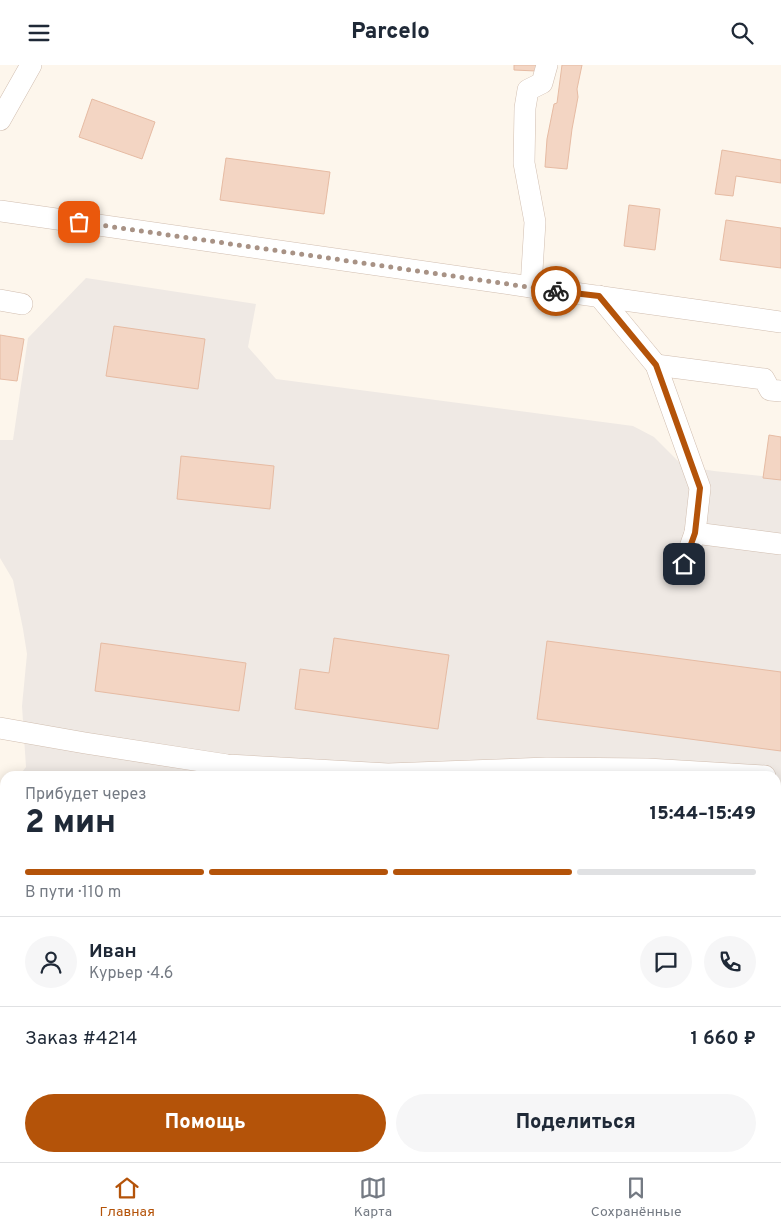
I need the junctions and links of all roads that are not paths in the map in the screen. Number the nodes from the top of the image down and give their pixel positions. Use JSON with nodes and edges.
{"nodes":[{"id":1,"x":31,"y":65,"type":"edge"},
{"id":2,"x":547,"y":65,"type":"edge"},
{"id":3,"x":0,"y":120,"type":"edge"},
{"id":4,"x":0,"y":211,"type":"edge"},
{"id":5,"x":531,"y":287,"type":"junction"},
{"id":6,"x":599,"y":296,"type":"junction"},
{"id":7,"x":0,"y":301,"type":"edge"},
{"id":8,"x":22,"y":304,"type":"dead end"},
{"id":9,"x":781,"y":321,"type":"edge"},
{"id":10,"x":656,"y":365,"type":"junction"},
{"id":11,"x":781,"y":391,"type":"edge"},
{"id":12,"x":695,"y":533,"type":"junction"},
{"id":13,"x":781,"y":544,"type":"edge"},
{"id":14,"x":684,"y":564,"type":"dead end"},
{"id":15,"x":0,"y":728,"type":"edge"},
{"id":16,"x":334,"y":771,"type":"edge"},
{"id":17,"x":468,"y":771,"type":"edge"},
{"id":18,"x":681,"y":771,"type":"edge"}],
"edges":[{"from":1,"to":3,"type":"street"},
{"from":2,"to":5,"type":"street"},
{"from":4,"to":5,"type":"street"},
{"from":5,"to":6,"type":"street"},
{"from":6,"to":9,"type":"street"},
{"from":6,"to":10,"type":"street"},
{"from":7,"to":8,"type":"street"},
{"from":10,"to":11,"type":"street"},
{"from":10,"to":12,"type":"street"},
{"from":12,"to":13,"type":"street"},
{"from":12,"to":14,"type":"street"},
{"from":15,"to":16,"type":"street"},
{"from":17,"to":18,"type":"street"}]}
